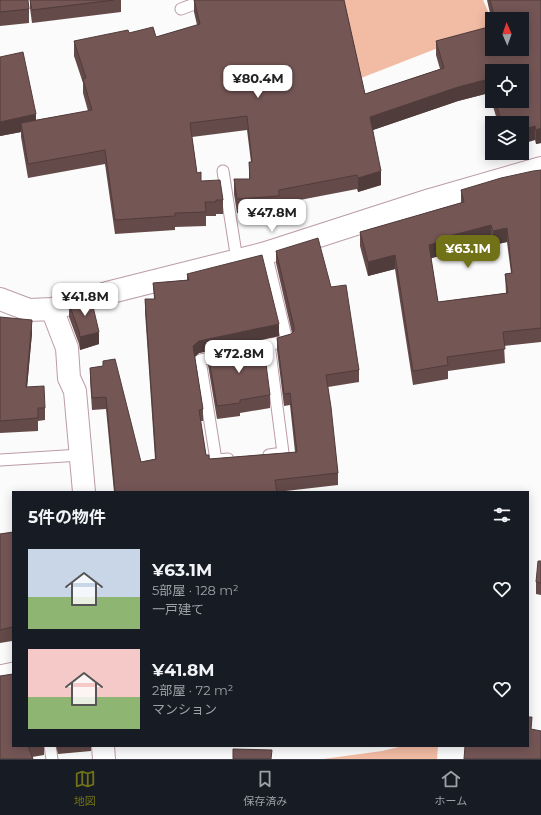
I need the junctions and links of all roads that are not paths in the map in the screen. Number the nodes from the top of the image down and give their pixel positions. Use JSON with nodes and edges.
{"nodes":[{"id":1,"x":205,"y":0,"type":"edge"},
{"id":2,"x":181,"y":9,"type":"dead end"},
{"id":3,"x":541,"y":168,"type":"edge"},
{"id":4,"x":223,"y":171,"type":"dead end"},
{"id":5,"x":266,"y":253,"type":"junction"},
{"id":6,"x":237,"y":260,"type":"junction"},
{"id":7,"x":0,"y":299,"type":"edge"},
{"id":8,"x":52,"y":309,"type":"junction"},
{"id":9,"x":269,"y":344,"type":"junction"},
{"id":10,"x":81,"y":455,"type":"junction"},
{"id":11,"x":261,"y":455,"type":"edge"},
{"id":12,"x":238,"y":458,"type":"edge"},
{"id":13,"x":0,"y":460,"type":"edge"},
{"id":14,"x":84,"y":491,"type":"edge"},
{"id":15,"x":12,"y":668,"type":"edge"},
{"id":16,"x":0,"y":671,"type":"edge"},
{"id":17,"x":50,"y":747,"type":"edge"},
{"id":18,"x":103,"y":747,"type":"edge"},
{"id":19,"x":52,"y":759,"type":"edge"},
{"id":20,"x":104,"y":759,"type":"edge"}],
"edges":[{"from":1,"to":2,"type":"lane"},
{"from":3,"to":5,"type":"street"},
{"from":4,"to":6,"type":"lane"},
{"from":5,"to":6,"type":"street"},
{"from":5,"to":9,"type":"lane"},
{"from":6,"to":8,"type":"street"},
{"from":7,"to":8,"type":"street"},
{"from":8,"to":10,"type":"street"},
{"from":9,"to":11,"type":"lane"},
{"from":9,"to":12,"type":"lane"},
{"from":10,"to":13,"type":"lane"},
{"from":10,"to":14,"type":"street"},
{"from":15,"to":16,"type":"lane"},
{"from":17,"to":19,"type":"lane"},
{"from":18,"to":20,"type":"street"}]}
